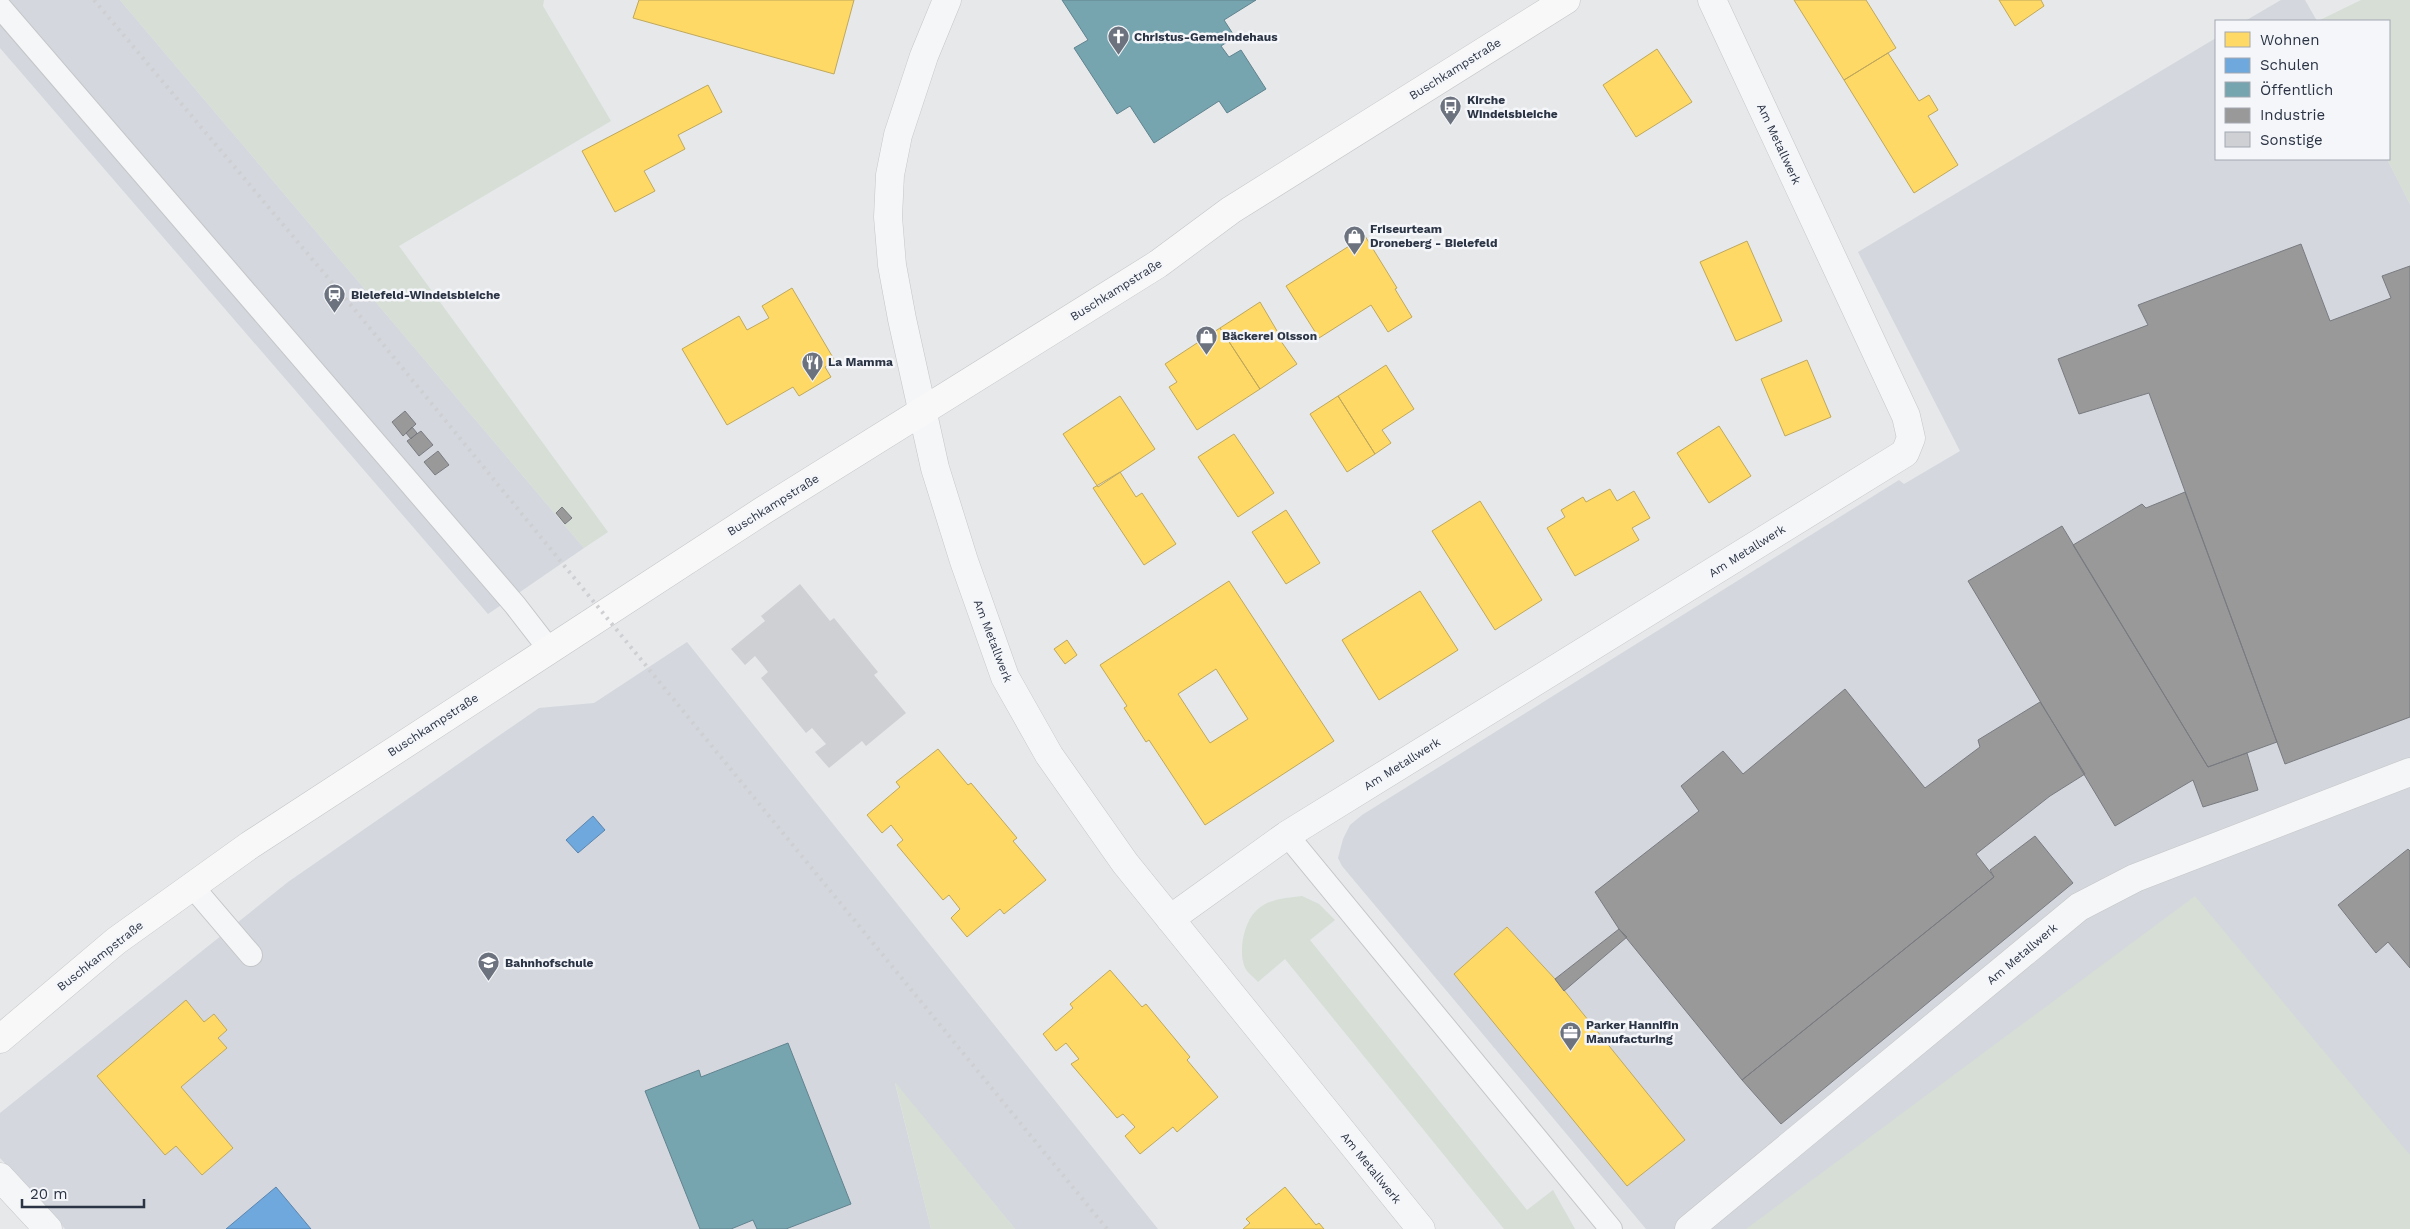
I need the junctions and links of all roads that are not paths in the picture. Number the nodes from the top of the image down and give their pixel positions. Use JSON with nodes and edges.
{"nodes":[{"id":1,"x":947,"y":0,"type":"edge"},
{"id":2,"x":1566,"y":0,"type":"edge"},
{"id":3,"x":1712,"y":0,"type":"edge"},
{"id":4,"x":0,"y":7,"type":"edge"},
{"id":5,"x":923,"y":411,"type":"junction"},
{"id":6,"x":549,"y":649,"type":"junction"},
{"id":7,"x":2410,"y":772,"type":"edge"},
{"id":8,"x":1287,"y":835,"type":"junction"},
{"id":9,"x":192,"y":886,"type":"junction"},
{"id":10,"x":1170,"y":919,"type":"junction"},
{"id":11,"x":251,"y":955,"type":"dead end"},
{"id":12,"x":0,"y":1039,"type":"edge"},
{"id":13,"x":0,"y":1177,"type":"edge"},
{"id":14,"x":48,"y":1229,"type":"edge"},
{"id":15,"x":1421,"y":1229,"type":"edge"},
{"id":16,"x":1611,"y":1229,"type":"edge"},
{"id":17,"x":1689,"y":1229,"type":"edge"}],
"edges":[{"from":1,"to":5,"type":"street","name":"Am Metallwerk"},
{"from":2,"to":5,"type":"main road","name":"Buschkampstraße"},
{"from":3,"to":8,"type":"street","name":"Am Metallwerk"},
{"from":4,"to":6,"type":"lane"},
{"from":5,"to":6,"type":"main road","name":"Buschkampstraße"},
{"from":5,"to":10,"type":"street","name":"Am Metallwerk"},
{"from":6,"to":9,"type":"main road","name":"Buschkampstraße"},
{"from":7,"to":17,"type":"street","name":"Am Metallwerk"},
{"from":8,"to":10,"type":"street","name":"Am Metallwerk"},
{"from":8,"to":16,"type":"lane"},
{"from":9,"to":11,"type":"lane"},
{"from":9,"to":12,"type":"main road","name":"Buschkampstraße"},
{"from":10,"to":15,"type":"street","name":"Am Metallwerk"},
{"from":13,"to":14,"type":"street"}]}
